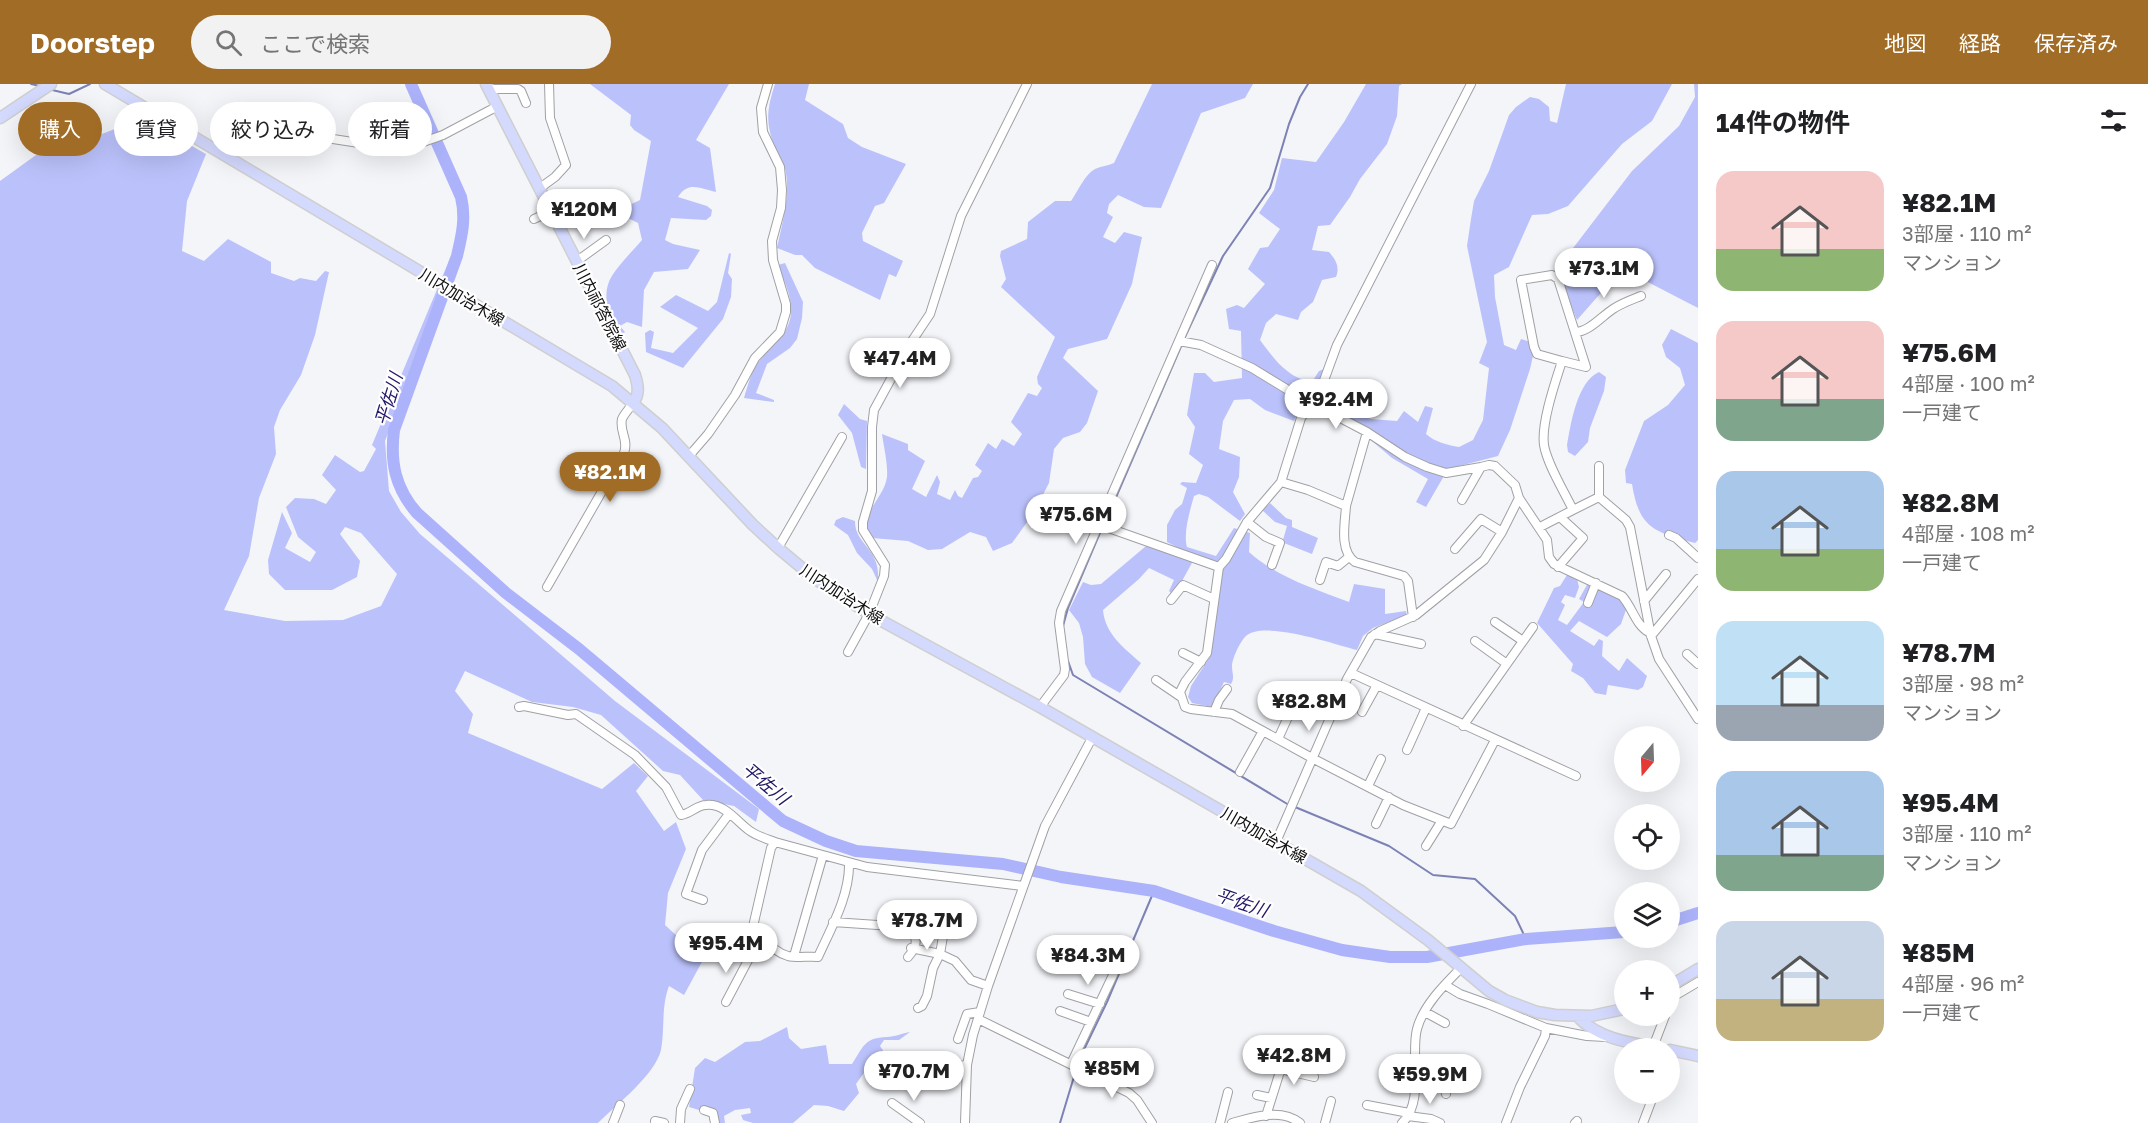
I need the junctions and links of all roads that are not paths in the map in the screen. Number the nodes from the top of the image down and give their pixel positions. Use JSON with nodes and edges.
{"nodes":[{"id":1,"x":51,"y":84,"type":"edge"},
{"id":2,"x":549,"y":84,"type":"edge"},
{"id":3,"x":768,"y":84,"type":"edge"},
{"id":4,"x":1027,"y":84,"type":"edge"},
{"id":5,"x":1471,"y":84,"type":"edge"},
{"id":6,"x":106,"y":85,"type":"edge"},
{"id":7,"x":491,"y":87,"type":"edge"},
{"id":8,"x":526,"y":103,"type":"dead end"},
{"id":9,"x":496,"y":107,"type":"junction"},
{"id":10,"x":0,"y":118,"type":"edge"},
{"id":11,"x":336,"y":139,"type":"edge"},
{"id":12,"x":210,"y":147,"type":"edge"},
{"id":13,"x":226,"y":156,"type":"edge"},
{"id":14,"x":540,"y":188,"type":"junction"},
{"id":15,"x":551,"y":210,"type":"junction"},
{"id":16,"x":587,"y":210,"type":"dead end"},
{"id":17,"x":534,"y":219,"type":"dead end"},
{"id":18,"x":559,"y":227,"type":"junction"},
{"id":19,"x":606,"y":240,"type":"dead end"},
{"id":20,"x":577,"y":261,"type":"junction"},
{"id":21,"x":1212,"y":265,"type":"dead end"},
{"id":22,"x":1641,"y":296,"type":"dead end"},
{"id":23,"x":1575,"y":332,"type":"junction"},
{"id":24,"x":1181,"y":342,"type":"junction"},
{"id":25,"x":1562,"y":361,"type":"junction"},
{"id":26,"x":633,"y":403,"type":"junction"},
{"id":27,"x":1315,"y":405,"type":"junction"},
{"id":28,"x":1367,"y":432,"type":"junction"},
{"id":29,"x":842,"y":437,"type":"dead end"},
{"id":30,"x":689,"y":456,"type":"junction"},
{"id":31,"x":1599,"y":466,"type":"dead end"},
{"id":32,"x":1481,"y":467,"type":"junction"},
{"id":33,"x":1281,"y":482,"type":"junction"},
{"id":34,"x":1599,"y":497,"type":"junction"},
{"id":35,"x":1519,"y":498,"type":"junction"},
{"id":36,"x":1462,"y":500,"type":"dead end"},
{"id":37,"x":1346,"y":506,"type":"junction"},
{"id":38,"x":1573,"y":510,"type":"junction"},
{"id":39,"x":1560,"y":517,"type":"junction"},
{"id":40,"x":1247,"y":522,"type":"junction"},
{"id":41,"x":1102,"y":526,"type":"junction"},
{"id":42,"x":1539,"y":527,"type":"junction"},
{"id":43,"x":1502,"y":532,"type":"junction"},
{"id":44,"x":1669,"y":535,"type":"dead end"},
{"id":45,"x":778,"y":548,"type":"junction"},
{"id":46,"x":1455,"y":549,"type":"dead end"},
{"id":47,"x":1349,"y":557,"type":"junction"},
{"id":48,"x":1698,"y":558,"type":"edge"},
{"id":49,"x":1272,"y":565,"type":"dead end"},
{"id":50,"x":1219,"y":567,"type":"junction"},
{"id":51,"x":1558,"y":567,"type":"junction"},
{"id":52,"x":1666,"y":574,"type":"dead end"},
{"id":53,"x":1320,"y":580,"type":"dead end"},
{"id":54,"x":1698,"y":580,"type":"edge"},
{"id":55,"x":1596,"y":583,"type":"junction"},
{"id":56,"x":547,"y":587,"type":"dead end"},
{"id":57,"x":1214,"y":599,"type":"junction"},
{"id":58,"x":1171,"y":600,"type":"dead end"},
{"id":59,"x":1644,"y":601,"type":"junction"},
{"id":60,"x":1588,"y":603,"type":"dead end"},
{"id":61,"x":869,"y":614,"type":"junction"},
{"id":62,"x":1413,"y":617,"type":"junction"},
{"id":63,"x":1495,"y":622,"type":"dead end"},
{"id":64,"x":1533,"y":627,"type":"dead end"},
{"id":65,"x":1375,"y":634,"type":"junction"},
{"id":66,"x":1650,"y":634,"type":"junction"},
{"id":67,"x":1475,"y":641,"type":"dead end"},
{"id":68,"x":1523,"y":641,"type":"junction"},
{"id":69,"x":1421,"y":644,"type":"dead end"},
{"id":70,"x":848,"y":652,"type":"dead end"},
{"id":71,"x":1183,"y":653,"type":"dead end"},
{"id":72,"x":1687,"y":654,"type":"dead end"},
{"id":73,"x":1202,"y":662,"type":"junction"},
{"id":74,"x":1507,"y":664,"type":"junction"},
{"id":75,"x":1698,"y":664,"type":"edge"},
{"id":76,"x":1351,"y":673,"type":"junction"},
{"id":77,"x":1156,"y":680,"type":"dead end"},
{"id":78,"x":1377,"y":685,"type":"junction"},
{"id":79,"x":1302,"y":686,"type":"dead end"},
{"id":80,"x":1227,"y":689,"type":"dead end"},
{"id":81,"x":1181,"y":697,"type":"junction"},
{"id":82,"x":1698,"y":701,"type":"edge"},
{"id":83,"x":519,"y":707,"type":"dead end"},
{"id":84,"x":1040,"y":707,"type":"junction"},
{"id":85,"x":1426,"y":708,"type":"junction"},
{"id":86,"x":1691,"y":709,"type":"junction"},
{"id":87,"x":1214,"y":712,"type":"junction"},
{"id":88,"x":1362,"y":712,"type":"dead end"},
{"id":89,"x":1698,"y":719,"type":"edge"},
{"id":90,"x":1463,"y":726,"type":"junction"},
{"id":91,"x":1263,"y":731,"type":"junction"},
{"id":92,"x":1092,"y":738,"type":"junction"},
{"id":93,"x":1278,"y":739,"type":"junction"},
{"id":94,"x":1495,"y":740,"type":"junction"},
{"id":95,"x":1407,"y":750,"type":"dead end"},
{"id":96,"x":1312,"y":758,"type":"junction"},
{"id":97,"x":1382,"y":759,"type":"dead end"},
{"id":98,"x":1240,"y":772,"type":"dead end"},
{"id":99,"x":1576,"y":776,"type":"dead end"},
{"id":100,"x":1368,"y":786,"type":"junction"},
{"id":101,"x":1389,"y":797,"type":"junction"},
{"id":102,"x":729,"y":814,"type":"junction"},
{"id":103,"x":1441,"y":822,"type":"junction"},
{"id":104,"x":1376,"y":824,"type":"dead end"},
{"id":105,"x":775,"y":842,"type":"junction"},
{"id":106,"x":1276,"y":842,"type":"junction"},
{"id":107,"x":1426,"y":846,"type":"dead end"},
{"id":108,"x":823,"y":855,"type":"junction"},
{"id":109,"x":849,"y":863,"type":"junction"},
{"id":110,"x":1023,"y":885,"type":"junction"},
{"id":111,"x":703,"y":900,"type":"dead end"},
{"id":112,"x":948,"y":907,"type":"dead end"},
{"id":113,"x":833,"y":922,"type":"junction"},
{"id":114,"x":752,"y":945,"type":"junction"},
{"id":115,"x":706,"y":951,"type":"dead end"},
{"id":116,"x":940,"y":954,"type":"junction"},
{"id":117,"x":794,"y":956,"type":"junction"},
{"id":118,"x":1075,"y":958,"type":"dead end"},
{"id":119,"x":1121,"y":958,"type":"dead end"},
{"id":120,"x":1458,"y":967,"type":"junction"},
{"id":121,"x":1698,"y":969,"type":"edge"},
{"id":122,"x":1115,"y":971,"type":"junction"},
{"id":123,"x":1680,"y":980,"type":"edge"},
{"id":124,"x":1698,"y":982,"type":"edge"},
{"id":125,"x":1445,"y":985,"type":"junction"},
{"id":126,"x":988,"y":986,"type":"junction"},
{"id":127,"x":1068,"y":993,"type":"dead end"},
{"id":128,"x":1680,"y":993,"type":"edge"},
{"id":129,"x":726,"y":1002,"type":"dead end"},
{"id":130,"x":1100,"y":1004,"type":"junction"},
{"id":131,"x":918,"y":1008,"type":"dead end"},
{"id":132,"x":1060,"y":1011,"type":"dead end"},
{"id":133,"x":1425,"y":1012,"type":"junction"},
{"id":134,"x":1614,"y":1012,"type":"edge"},
{"id":135,"x":1614,"y":1013,"type":"edge"},
{"id":136,"x":979,"y":1016,"type":"junction"},
{"id":137,"x":1577,"y":1016,"type":"junction"},
{"id":138,"x":1091,"y":1022,"type":"junction"},
{"id":139,"x":1444,"y":1023,"type":"dead end"},
{"id":140,"x":1546,"y":1028,"type":"junction"},
{"id":141,"x":1608,"y":1037,"type":"junction"},
{"id":142,"x":1614,"y":1038,"type":"edge"},
{"id":143,"x":958,"y":1039,"type":"dead end"},
{"id":144,"x":1680,"y":1052,"type":"edge"},
{"id":145,"x":1698,"y":1056,"type":"edge"},
{"id":146,"x":967,"y":1065,"type":"junction"},
{"id":147,"x":1075,"y":1066,"type":"junction"},
{"id":148,"x":937,"y":1067,"type":"dead end"},
{"id":149,"x":1416,"y":1069,"type":"junction"},
{"id":150,"x":1464,"y":1072,"type":"dead end"},
{"id":151,"x":1314,"y":1077,"type":"dead end"},
{"id":152,"x":690,"y":1089,"type":"dead end"},
{"id":153,"x":1228,"y":1092,"type":"dead end"},
{"id":154,"x":1446,"y":1094,"type":"dead end"},
{"id":155,"x":1257,"y":1095,"type":"dead end"},
{"id":156,"x":1271,"y":1098,"type":"junction"},
{"id":157,"x":1331,"y":1101,"type":"dead end"},
{"id":158,"x":892,"y":1103,"type":"dead end"},
{"id":159,"x":1650,"y":1104,"type":"edge"},
{"id":160,"x":620,"y":1105,"type":"dead end"},
{"id":161,"x":1366,"y":1105,"type":"dead end"},
{"id":162,"x":704,"y":1110,"type":"dead end"},
{"id":163,"x":1266,"y":1116,"type":"junction"},
{"id":164,"x":1406,"y":1117,"type":"edge"},
{"id":165,"x":1285,"y":1119,"type":"edge"},
{"id":166,"x":1439,"y":1122,"type":"edge"},
{"id":167,"x":1509,"y":1122,"type":"edge"},
{"id":168,"x":613,"y":1123,"type":"edge"},
{"id":169,"x":680,"y":1123,"type":"edge"},
{"id":170,"x":715,"y":1123,"type":"edge"},
{"id":171,"x":920,"y":1123,"type":"edge"},
{"id":172,"x":965,"y":1123,"type":"edge"},
{"id":173,"x":1152,"y":1123,"type":"edge"},
{"id":174,"x":1220,"y":1123,"type":"edge"},
{"id":175,"x":1232,"y":1123,"type":"edge"},
{"id":176,"x":1300,"y":1123,"type":"edge"},
{"id":177,"x":1325,"y":1123,"type":"edge"},
{"id":178,"x":1643,"y":1123,"type":"edge"}],
"edges":[{"from":1,"to":10,"type":"main road"},
{"from":2,"to":14,"type":"street"},
{"from":3,"to":30,"type":"street"},
{"from":4,"to":61,"type":"street"},
{"from":5,"to":27,"type":"street"},
{"from":6,"to":12,"type":"main road","name":"川内加治木線"},
{"from":7,"to":8,"type":"street"},
{"from":7,"to":9,"type":"main road","name":"川内祁答院線"},
{"from":9,"to":11,"type":"street"},
{"from":9,"to":14,"type":"main road","name":"川内祁答院線"},
{"from":13,"to":26,"type":"main road","name":"川内加治木線"},
{"from":14,"to":15,"type":"main road","name":"川内祁答院線"},
{"from":15,"to":17,"type":"street"},
{"from":15,"to":18,"type":"main road","name":"川内祁答院線"},
{"from":16,"to":18,"type":"street"},
{"from":18,"to":20,"type":"main road","name":"川内祁答院線"},
{"from":19,"to":20,"type":"street"},
{"from":20,"to":26,"type":"main road","name":"川内祁答院線"},
{"from":21,"to":24,"type":"street"},
{"from":22,"to":23,"type":"street"},
{"from":23,"to":25,"type":"street"},
{"from":23,"to":25,"type":"street"},
{"from":24,"to":27,"type":"street"},
{"from":24,"to":41,"type":"street"},
{"from":25,"to":38,"type":"street"},
{"from":26,"to":30,"type":"main road","name":"川内加治木線"},
{"from":26,"to":56,"type":"street"},
{"from":27,"to":28,"type":"street"},
{"from":27,"to":33,"type":"street"},
{"from":28,"to":32,"type":"street"},
{"from":28,"to":37,"type":"street"},
{"from":29,"to":45,"type":"street"},
{"from":30,"to":45,"type":"main road","name":"川内加治木線"},
{"from":31,"to":34,"type":"street"},
{"from":32,"to":35,"type":"street"},
{"from":32,"to":36,"type":"street"},
{"from":33,"to":37,"type":"street"},
{"from":33,"to":40,"type":"street"},
{"from":34,"to":38,"type":"street"},
{"from":34,"to":59,"type":"street"},
{"from":35,"to":42,"type":"street"},
{"from":35,"to":43,"type":"street"},
{"from":37,"to":47,"type":"street"},
{"from":38,"to":39,"type":"street"},
{"from":39,"to":42,"type":"street"},
{"from":39,"to":51,"type":"street"},
{"from":40,"to":49,"type":"street"},
{"from":40,"to":50,"type":"street"},
{"from":41,"to":50,"type":"street"},
{"from":41,"to":84,"type":"street"},
{"from":42,"to":51,"type":"street"},
{"from":43,"to":46,"type":"street"},
{"from":43,"to":62,"type":"street"},
{"from":44,"to":48,"type":"street"},
{"from":45,"to":61,"type":"main road","name":"川内加治木線"},
{"from":47,"to":53,"type":"street"},
{"from":47,"to":62,"type":"street"},
{"from":50,"to":57,"type":"street"},
{"from":51,"to":55,"type":"street"},
{"from":52,"to":59,"type":"street"},
{"from":54,"to":66,"type":"street"},
{"from":55,"to":60,"type":"street"},
{"from":55,"to":66,"type":"street"},
{"from":57,"to":58,"type":"street"},
{"from":57,"to":73,"type":"street"},
{"from":59,"to":66,"type":"street"},
{"from":61,"to":70,"type":"street"},
{"from":61,"to":84,"type":"main road","name":"川内加治木線"},
{"from":62,"to":65,"type":"street"},
{"from":63,"to":68,"type":"street"},
{"from":64,"to":68,"type":"street"},
{"from":65,"to":69,"type":"street"},
{"from":65,"to":76,"type":"street"},
{"from":66,"to":86,"type":"street"},
{"from":67,"to":74,"type":"street"},
{"from":68,"to":74,"type":"street"},
{"from":71,"to":73,"type":"street"},
{"from":72,"to":75,"type":"street"},
{"from":73,"to":81,"type":"street"},
{"from":74,"to":90,"type":"street"},
{"from":76,"to":78,"type":"street"},
{"from":76,"to":96,"type":"street"},
{"from":77,"to":81,"type":"street"},
{"from":78,"to":85,"type":"street"},
{"from":78,"to":88,"type":"street"},
{"from":79,"to":93,"type":"street"},
{"from":80,"to":87,"type":"street"},
{"from":81,"to":87,"type":"street"},
{"from":82,"to":86,"type":"street"},
{"from":83,"to":102,"type":"street"},
{"from":84,"to":92,"type":"main road","name":"川内加治木線"},
{"from":85,"to":90,"type":"street"},
{"from":85,"to":95,"type":"street"},
{"from":86,"to":89,"type":"street"},
{"from":87,"to":91,"type":"street"},
{"from":90,"to":94,"type":"street"},
{"from":91,"to":93,"type":"street"},
{"from":91,"to":98,"type":"street"},
{"from":92,"to":106,"type":"main road","name":"川内加治木線"},
{"from":92,"to":110,"type":"street"},
{"from":93,"to":96,"type":"street"},
{"from":94,"to":99,"type":"street"},
{"from":94,"to":103,"type":"street"},
{"from":96,"to":100,"type":"street"},
{"from":96,"to":106,"type":"street"},
{"from":97,"to":100,"type":"street"},
{"from":100,"to":101,"type":"street"},
{"from":101,"to":103,"type":"street"},
{"from":101,"to":104,"type":"street"},
{"from":102,"to":105,"type":"street"},
{"from":102,"to":111,"type":"street"},
{"from":103,"to":107,"type":"street"},
{"from":105,"to":108,"type":"street"},
{"from":105,"to":114,"type":"street"},
{"from":106,"to":120,"type":"main road","name":"川内加治木線"},
{"from":108,"to":109,"type":"street"},
{"from":108,"to":117,"type":"street"},
{"from":109,"to":110,"type":"street"},
{"from":109,"to":113,"type":"street"},
{"from":110,"to":126,"type":"street"},
{"from":112,"to":116,"type":"street"},
{"from":113,"to":116,"type":"street"},
{"from":113,"to":117,"type":"street"},
{"from":114,"to":115,"type":"street"},
{"from":114,"to":117,"type":"street"},
{"from":114,"to":129,"type":"street"},
{"from":116,"to":126,"type":"street"},
{"from":116,"to":131,"type":"street"},
{"from":118,"to":122,"type":"street"},
{"from":119,"to":122,"type":"street"},
{"from":120,"to":125,"type":"street"},
{"from":120,"to":137,"type":"main road","name":"川内加治木線"},
{"from":121,"to":123,"type":"main road"},
{"from":122,"to":130,"type":"street"},
{"from":124,"to":128,"type":"street"},
{"from":125,"to":133,"type":"street"},
{"from":125,"to":140,"type":"street"},
{"from":126,"to":136,"type":"street"},
{"from":127,"to":130,"type":"street"},
{"from":130,"to":138,"type":"street"},
{"from":132,"to":138,"type":"street"},
{"from":133,"to":139,"type":"street"},
{"from":133,"to":149,"type":"street"},
{"from":134,"to":137,"type":"main road","name":"川内加治木線"},
{"from":135,"to":141,"type":"main road"},
{"from":136,"to":143,"type":"street"},
{"from":136,"to":146,"type":"street"},
{"from":136,"to":147,"type":"street"},
{"from":137,"to":141,"type":"main road"},
{"from":138,"to":147,"type":"street"},
{"from":140,"to":141,"type":"street"},
{"from":140,"to":167,"type":"street"},
{"from":141,"to":142,"type":"main road"},
{"from":144,"to":145,"type":"main road"},
{"from":146,"to":148,"type":"street"},
{"from":146,"to":172,"type":"street"},
{"from":147,"to":173,"type":"street"},
{"from":149,"to":150,"type":"street"},
{"from":149,"to":154,"type":"street"},
{"from":149,"to":164,"type":"street"},
{"from":151,"to":156,"type":"street"},
{"from":152,"to":169,"type":"street"},
{"from":153,"to":174,"type":"street"},
{"from":155,"to":156,"type":"street"},
{"from":156,"to":163,"type":"street"},
{"from":157,"to":177,"type":"street"},
{"from":158,"to":171,"type":"street"},
{"from":159,"to":178,"type":"street"},
{"from":160,"to":168,"type":"street"},
{"from":161,"to":164,"type":"street"},
{"from":162,"to":170,"type":"street"},
{"from":163,"to":165,"type":"street"},
{"from":163,"to":175,"type":"street"},
{"from":164,"to":166,"type":"street"},
{"from":165,"to":176,"type":"street"}]}
